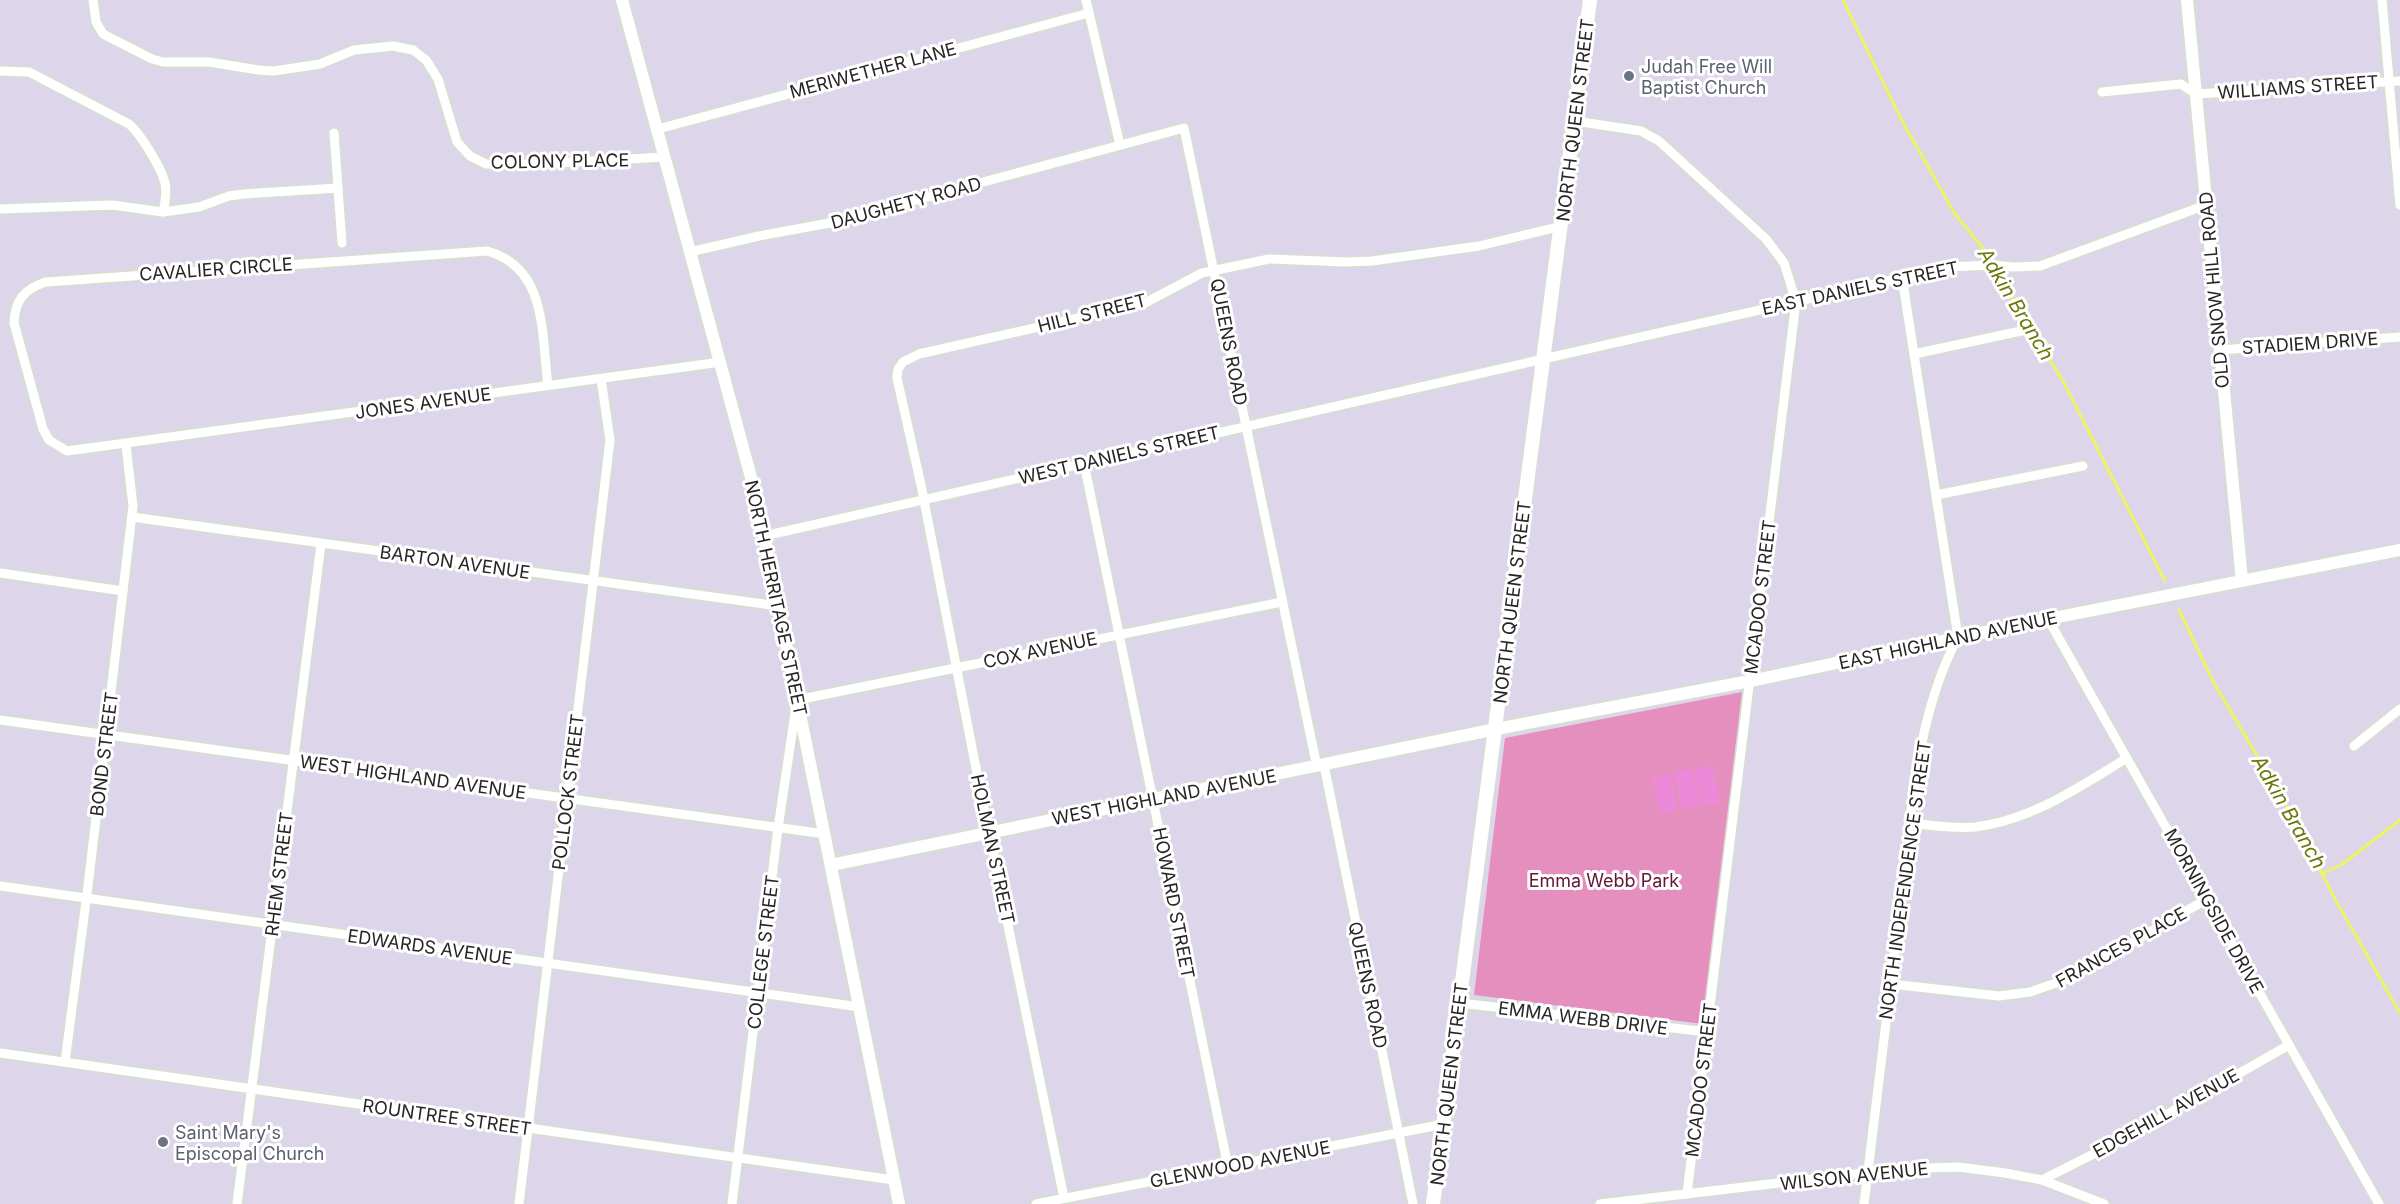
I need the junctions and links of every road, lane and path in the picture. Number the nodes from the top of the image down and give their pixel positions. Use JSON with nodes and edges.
{"nodes":[{"id":1,"x":93,"y":0,"type":"edge"},
{"id":2,"x":622,"y":0,"type":"edge"},
{"id":3,"x":1086,"y":0,"type":"edge"},
{"id":4,"x":1590,"y":0,"type":"edge"},
{"id":5,"x":2187,"y":0,"type":"edge"},
{"id":6,"x":2382,"y":0,"type":"edge"},
{"id":7,"x":1089,"y":13,"type":"junction"},
{"id":8,"x":0,"y":71,"type":"edge"},
{"id":9,"x":2389,"y":81,"type":"junction"},
{"id":10,"x":2400,"y":81,"type":"edge"},
{"id":11,"x":2102,"y":92,"type":"dead end"},
{"id":12,"x":2196,"y":94,"type":"junction"},
{"id":13,"x":1575,"y":121,"type":"junction"},
{"id":14,"x":658,"y":129,"type":"junction"},
{"id":15,"x":334,"y":133,"type":"dead end"},
{"id":16,"x":1120,"y":145,"type":"junction"},
{"id":17,"x":665,"y":157,"type":"junction"},
{"id":18,"x":338,"y":188,"type":"junction"},
{"id":19,"x":2206,"y":205,"type":"junction"},
{"id":20,"x":2400,"y":205,"type":"edge"},
{"id":21,"x":0,"y":209,"type":"edge"},
{"id":22,"x":163,"y":212,"type":"junction"},
{"id":23,"x":1562,"y":226,"type":"junction"},
{"id":24,"x":342,"y":243,"type":"dead end"},
{"id":25,"x":690,"y":252,"type":"junction"},
{"id":26,"x":1215,"y":270,"type":"junction"},
{"id":27,"x":1902,"y":277,"type":"junction"},
{"id":28,"x":1796,"y":301,"type":"junction"},
{"id":29,"x":2021,"y":331,"type":"dead end"},
{"id":30,"x":2400,"y":337,"type":"edge"},
{"id":31,"x":2220,"y":350,"type":"junction"},
{"id":32,"x":1914,"y":354,"type":"junction"},
{"id":33,"x":1545,"y":358,"type":"junction"},
{"id":34,"x":721,"y":362,"type":"junction"},
{"id":35,"x":601,"y":380,"type":"junction"},
{"id":36,"x":548,"y":385,"type":"junction"},
{"id":37,"x":1246,"y":425,"type":"junction"},
{"id":38,"x":126,"y":445,"type":"junction"},
{"id":39,"x":1084,"y":463,"type":"junction"},
{"id":40,"x":2083,"y":466,"type":"dead end"},
{"id":41,"x":1936,"y":495,"type":"junction"},
{"id":42,"x":924,"y":501,"type":"junction"},
{"id":43,"x":132,"y":517,"type":"junction"},
{"id":44,"x":764,"y":536,"type":"junction"},
{"id":45,"x":321,"y":544,"type":"junction"},
{"id":46,"x":2400,"y":550,"type":"edge"},
{"id":47,"x":0,"y":573,"type":"edge"},
{"id":48,"x":594,"y":581,"type":"junction"},
{"id":49,"x":2242,"y":581,"type":"junction"},
{"id":50,"x":123,"y":591,"type":"junction"},
{"id":51,"x":1282,"y":602,"type":"junction"},
{"id":52,"x":778,"y":606,"type":"junction"},
{"id":53,"x":2048,"y":619,"type":"junction"},
{"id":54,"x":1120,"y":634,"type":"junction"},
{"id":55,"x":1958,"y":638,"type":"junction"},
{"id":56,"x":958,"y":668,"type":"junction"},
{"id":57,"x":1750,"y":681,"type":"junction"},
{"id":58,"x":797,"y":700,"type":"junction"},
{"id":59,"x":2400,"y":709,"type":"edge"},
{"id":60,"x":0,"y":720,"type":"edge"},
{"id":61,"x":1496,"y":729,"type":"junction"},
{"id":62,"x":106,"y":734,"type":"junction"},
{"id":63,"x":2354,"y":746,"type":"dead end"},
{"id":64,"x":2127,"y":758,"type":"junction"},
{"id":65,"x":294,"y":760,"type":"junction"},
{"id":66,"x":1320,"y":766,"type":"junction"},
{"id":67,"x":567,"y":798,"type":"junction"},
{"id":68,"x":1153,"y":800,"type":"junction"},
{"id":69,"x":1910,"y":823,"type":"junction"},
{"id":70,"x":778,"y":828,"type":"junction"},
{"id":71,"x":989,"y":832,"type":"junction"},
{"id":72,"x":825,"y":834,"type":"junction"},
{"id":73,"x":831,"y":865,"type":"junction"},
{"id":74,"x":0,"y":886,"type":"edge"},
{"id":75,"x":86,"y":898,"type":"junction"},
{"id":76,"x":2207,"y":899,"type":"junction"},
{"id":77,"x":273,"y":924,"type":"junction"},
{"id":78,"x":547,"y":963,"type":"junction"},
{"id":79,"x":1891,"y":984,"type":"junction"},
{"id":80,"x":758,"y":992,"type":"junction"},
{"id":81,"x":1460,"y":1003,"type":"junction"},
{"id":82,"x":860,"y":1007,"type":"junction"},
{"id":83,"x":1707,"y":1032,"type":"junction"},
{"id":84,"x":2289,"y":1045,"type":"junction"},
{"id":85,"x":0,"y":1053,"type":"edge"},
{"id":86,"x":64,"y":1062,"type":"junction"},
{"id":87,"x":252,"y":1089,"type":"junction"},
{"id":88,"x":1444,"y":1124,"type":"junction"},
{"id":89,"x":527,"y":1128,"type":"junction"},
{"id":90,"x":1399,"y":1132,"type":"junction"},
{"id":91,"x":737,"y":1158,"type":"junction"},
{"id":92,"x":1228,"y":1167,"type":"junction"},
{"id":93,"x":1868,"y":1173,"type":"junction"},
{"id":94,"x":894,"y":1180,"type":"junction"},
{"id":95,"x":2042,"y":1180,"type":"junction"},
{"id":96,"x":1687,"y":1194,"type":"junction"},
{"id":97,"x":1065,"y":1198,"type":"junction"},
{"id":98,"x":1625,"y":1203,"type":"edge"},
{"id":99,"x":237,"y":1204,"type":"edge"},
{"id":100,"x":519,"y":1204,"type":"edge"},
{"id":101,"x":732,"y":1204,"type":"edge"},
{"id":102,"x":899,"y":1204,"type":"edge"},
{"id":103,"x":1036,"y":1204,"type":"edge"},
{"id":104,"x":1413,"y":1204,"type":"edge"},
{"id":105,"x":1433,"y":1204,"type":"edge"},
{"id":106,"x":1600,"y":1204,"type":"edge"},
{"id":107,"x":1864,"y":1204,"type":"edge"},
{"id":108,"x":2104,"y":1204,"type":"edge"},
{"id":109,"x":2379,"y":1204,"type":"edge"}],
"edges":[{"from":1,"to":17,"type":"street","name":"COLONY PLACE"},
{"from":2,"to":14,"type":"street","name":"NORTH HERRITAGE STREET"},
{"from":3,"to":7,"type":"street"},
{"from":4,"to":13,"type":"main road","name":"NORTH QUEEN STREET"},
{"from":5,"to":12,"type":"street","name":"OLD SNOW HILL ROAD"},
{"from":6,"to":9,"type":"street"},
{"from":7,"to":14,"type":"street","name":"MERIWETHER LANE"},
{"from":7,"to":16,"type":"street"},
{"from":8,"to":22,"type":"street"},
{"from":9,"to":10,"type":"street","name":"WILLIAMS STREET"},
{"from":9,"to":12,"type":"street","name":"WILLIAMS STREET"},
{"from":9,"to":20,"type":"street"},
{"from":11,"to":12,"type":"street"},
{"from":12,"to":19,"type":"street","name":"OLD SNOW HILL ROAD"},
{"from":13,"to":23,"type":"main road","name":"NORTH QUEEN STREET"},
{"from":13,"to":28,"type":"street","name":"MCADOO STREET"},
{"from":14,"to":17,"type":"street","name":"NORTH HERRITAGE STREET"},
{"from":15,"to":18,"type":"street"},
{"from":16,"to":25,"type":"street","name":"DAUGHETY ROAD"},
{"from":16,"to":26,"type":"street","name":"QUEENS ROAD"},
{"from":17,"to":25,"type":"street","name":"NORTH HERRITAGE STREET"},
{"from":18,"to":22,"type":"street"},
{"from":18,"to":24,"type":"street"},
{"from":19,"to":27,"type":"street","name":"EAST DANIELS STREET"},
{"from":19,"to":31,"type":"street","name":"OLD SNOW HILL ROAD"},
{"from":21,"to":22,"type":"street"},
{"from":23,"to":26,"type":"street","name":"HILL STREET"},
{"from":23,"to":33,"type":"main road","name":"NORTH QUEEN STREET"},
{"from":25,"to":34,"type":"street","name":"NORTH HERRITAGE STREET"},
{"from":26,"to":37,"type":"street","name":"QUEENS ROAD"},
{"from":26,"to":42,"type":"street","name":"HILL STREET"},
{"from":27,"to":28,"type":"street","name":"EAST DANIELS STREET"},
{"from":27,"to":32,"type":"street"},
{"from":28,"to":33,"type":"street","name":"EAST DANIELS STREET"},
{"from":28,"to":57,"type":"street","name":"MCADOO STREET"},
{"from":29,"to":32,"type":"street"},
{"from":30,"to":31,"type":"street","name":"STADIEM DRIVE"},
{"from":31,"to":49,"type":"street","name":"OLD SNOW HILL ROAD"},
{"from":32,"to":41,"type":"street"},
{"from":33,"to":37,"type":"street","name":"WEST DANIELS STREET"},
{"from":33,"to":61,"type":"main road","name":"NORTH QUEEN STREET"},
{"from":34,"to":35,"type":"street","name":"JONES AVENUE"},
{"from":34,"to":44,"type":"street","name":"NORTH HERRITAGE STREET"},
{"from":35,"to":36,"type":"street","name":"JONES AVENUE"},
{"from":35,"to":48,"type":"street","name":"POLLOCK STREET"},
{"from":36,"to":38,"type":"street","name":"JONES AVENUE"},
{"from":36,"to":38,"type":"street","name":"CAVALIER CIRCLE"},
{"from":37,"to":39,"type":"street","name":"WEST DANIELS STREET"},
{"from":37,"to":51,"type":"street","name":"QUEENS ROAD"},
{"from":38,"to":43,"type":"street","name":"BOND STREET"},
{"from":39,"to":42,"type":"street","name":"WEST DANIELS STREET"},
{"from":39,"to":54,"type":"street","name":"HOWARD STREET"},
{"from":40,"to":41,"type":"street"},
{"from":41,"to":55,"type":"street"},
{"from":42,"to":44,"type":"street","name":"WEST DANIELS STREET"},
{"from":42,"to":56,"type":"street","name":"HOLMAN STREET"},
{"from":43,"to":45,"type":"street","name":"BARTON AVENUE"},
{"from":43,"to":50,"type":"street","name":"BOND STREET"},
{"from":44,"to":52,"type":"street","name":"NORTH HERRITAGE STREET"},
{"from":45,"to":48,"type":"street","name":"BARTON AVENUE"},
{"from":45,"to":65,"type":"street","name":"RHEM STREET"},
{"from":46,"to":49,"type":"street","name":"EAST HIGHLAND AVENUE"},
{"from":47,"to":50,"type":"street"},
{"from":48,"to":52,"type":"street","name":"BARTON AVENUE"},
{"from":48,"to":67,"type":"street","name":"POLLOCK STREET"},
{"from":49,"to":53,"type":"street","name":"EAST HIGHLAND AVENUE"},
{"from":50,"to":62,"type":"street","name":"BOND STREET"},
{"from":51,"to":54,"type":"street","name":"COX AVENUE"},
{"from":51,"to":66,"type":"street","name":"QUEENS ROAD"},
{"from":52,"to":58,"type":"street","name":"NORTH HERRITAGE STREET"},
{"from":53,"to":55,"type":"street","name":"EAST HIGHLAND AVENUE"},
{"from":53,"to":64,"type":"street","name":"MORNINGSIDE DRIVE"},
{"from":54,"to":56,"type":"street","name":"COX AVENUE"},
{"from":54,"to":68,"type":"street","name":"HOWARD STREET"},
{"from":55,"to":57,"type":"street","name":"EAST HIGHLAND AVENUE"},
{"from":55,"to":69,"type":"street","name":"NORTH INDEPENDENCE STREET"},
{"from":56,"to":58,"type":"street","name":"COX AVENUE"},
{"from":56,"to":71,"type":"street","name":"HOLMAN STREET"},
{"from":57,"to":61,"type":"street","name":"EAST HIGHLAND AVENUE"},
{"from":57,"to":83,"type":"street","name":"MCADOO STREET"},
{"from":58,"to":70,"type":"street","name":"COLLEGE STREET"},
{"from":58,"to":72,"type":"street","name":"NORTH HERRITAGE STREET"},
{"from":59,"to":63,"type":"street"},
{"from":60,"to":62,"type":"street","name":"WEST HIGHLAND AVENUE"},
{"from":61,"to":66,"type":"street","name":"WEST HIGHLAND AVENUE"},
{"from":61,"to":81,"type":"main road","name":"NORTH QUEEN STREET"},
{"from":62,"to":65,"type":"street","name":"WEST HIGHLAND AVENUE"},
{"from":62,"to":75,"type":"street","name":"BOND STREET"},
{"from":64,"to":69,"type":"street"},
{"from":64,"to":76,"type":"street","name":"MORNINGSIDE DRIVE"},
{"from":65,"to":67,"type":"street","name":"WEST HIGHLAND AVENUE"},
{"from":65,"to":77,"type":"street","name":"RHEM STREET"},
{"from":66,"to":68,"type":"street","name":"WEST HIGHLAND AVENUE"},
{"from":66,"to":90,"type":"street","name":"QUEENS ROAD"},
{"from":67,"to":70,"type":"street","name":"WEST HIGHLAND AVENUE"},
{"from":67,"to":78,"type":"street","name":"POLLOCK STREET"},
{"from":68,"to":71,"type":"street","name":"WEST HIGHLAND AVENUE"},
{"from":68,"to":92,"type":"street","name":"HOWARD STREET"},
{"from":69,"to":79,"type":"street","name":"NORTH INDEPENDENCE STREET"},
{"from":70,"to":72,"type":"street","name":"WEST HIGHLAND AVENUE"},
{"from":70,"to":80,"type":"street","name":"COLLEGE STREET"},
{"from":71,"to":73,"type":"street","name":"WEST HIGHLAND AVENUE"},
{"from":71,"to":97,"type":"street","name":"HOLMAN STREET"},
{"from":72,"to":73,"type":"street","name":"NORTH HERRITAGE STREET"},
{"from":73,"to":82,"type":"street","name":"NORTH HERRITAGE STREET"},
{"from":74,"to":75,"type":"street","name":"EDWARDS AVENUE"},
{"from":75,"to":77,"type":"street","name":"EDWARDS AVENUE"},
{"from":75,"to":86,"type":"street","name":"BOND STREET"},
{"from":76,"to":79,"type":"street","name":"FRANCES PLACE"},
{"from":76,"to":84,"type":"street","name":"MORNINGSIDE DRIVE"},
{"from":77,"to":78,"type":"street","name":"EDWARDS AVENUE"},
{"from":77,"to":87,"type":"street","name":"RHEM STREET"},
{"from":78,"to":80,"type":"street","name":"EDWARDS AVENUE"},
{"from":78,"to":89,"type":"street","name":"POLLOCK STREET"},
{"from":79,"to":93,"type":"street","name":"NORTH INDEPENDENCE STREET"},
{"from":80,"to":82,"type":"street","name":"EDWARDS AVENUE"},
{"from":80,"to":91,"type":"street","name":"COLLEGE STREET"},
{"from":81,"to":83,"type":"street","name":"EMMA WEBB DRIVE"},
{"from":81,"to":88,"type":"main road","name":"NORTH QUEEN STREET"},
{"from":82,"to":94,"type":"street","name":"NORTH HERRITAGE STREET"},
{"from":83,"to":96,"type":"street","name":"MCADOO STREET"},
{"from":84,"to":95,"type":"street","name":"EDGEHILL AVENUE"},
{"from":84,"to":109,"type":"street","name":"MORNINGSIDE DRIVE"},
{"from":85,"to":86,"type":"street","name":"ROUNTREE STREET"},
{"from":86,"to":87,"type":"street","name":"ROUNTREE STREET"},
{"from":87,"to":89,"type":"street","name":"ROUNTREE STREET"},
{"from":87,"to":99,"type":"street","name":"RHEM STREET"},
{"from":88,"to":90,"type":"street","name":"GLENWOOD AVENUE"},
{"from":88,"to":105,"type":"main road","name":"NORTH QUEEN STREET"},
{"from":89,"to":91,"type":"street","name":"ROUNTREE STREET"},
{"from":89,"to":100,"type":"street","name":"POLLOCK STREET"},
{"from":90,"to":92,"type":"street","name":"GLENWOOD AVENUE"},
{"from":90,"to":104,"type":"street","name":"QUEENS ROAD"},
{"from":91,"to":94,"type":"street","name":"ROUNTREE STREET"},
{"from":91,"to":101,"type":"street","name":"COLLEGE STREET"},
{"from":92,"to":97,"type":"street","name":"GLENWOOD AVENUE"},
{"from":93,"to":95,"type":"street","name":"WILSON AVENUE"},
{"from":93,"to":96,"type":"street","name":"WILSON AVENUE"},
{"from":93,"to":107,"type":"street","name":"NORTH INDEPENDENCE STREET"},
{"from":94,"to":102,"type":"street","name":"NORTH HERRITAGE STREET"},
{"from":95,"to":108,"type":"street","name":"WILSON AVENUE"},
{"from":96,"to":98,"type":"street","name":"WILSON AVENUE"},
{"from":97,"to":103,"type":"street","name":"GLENWOOD AVENUE"},
{"from":98,"to":106,"type":"street","name":"WILSON AVENUE"}]}
